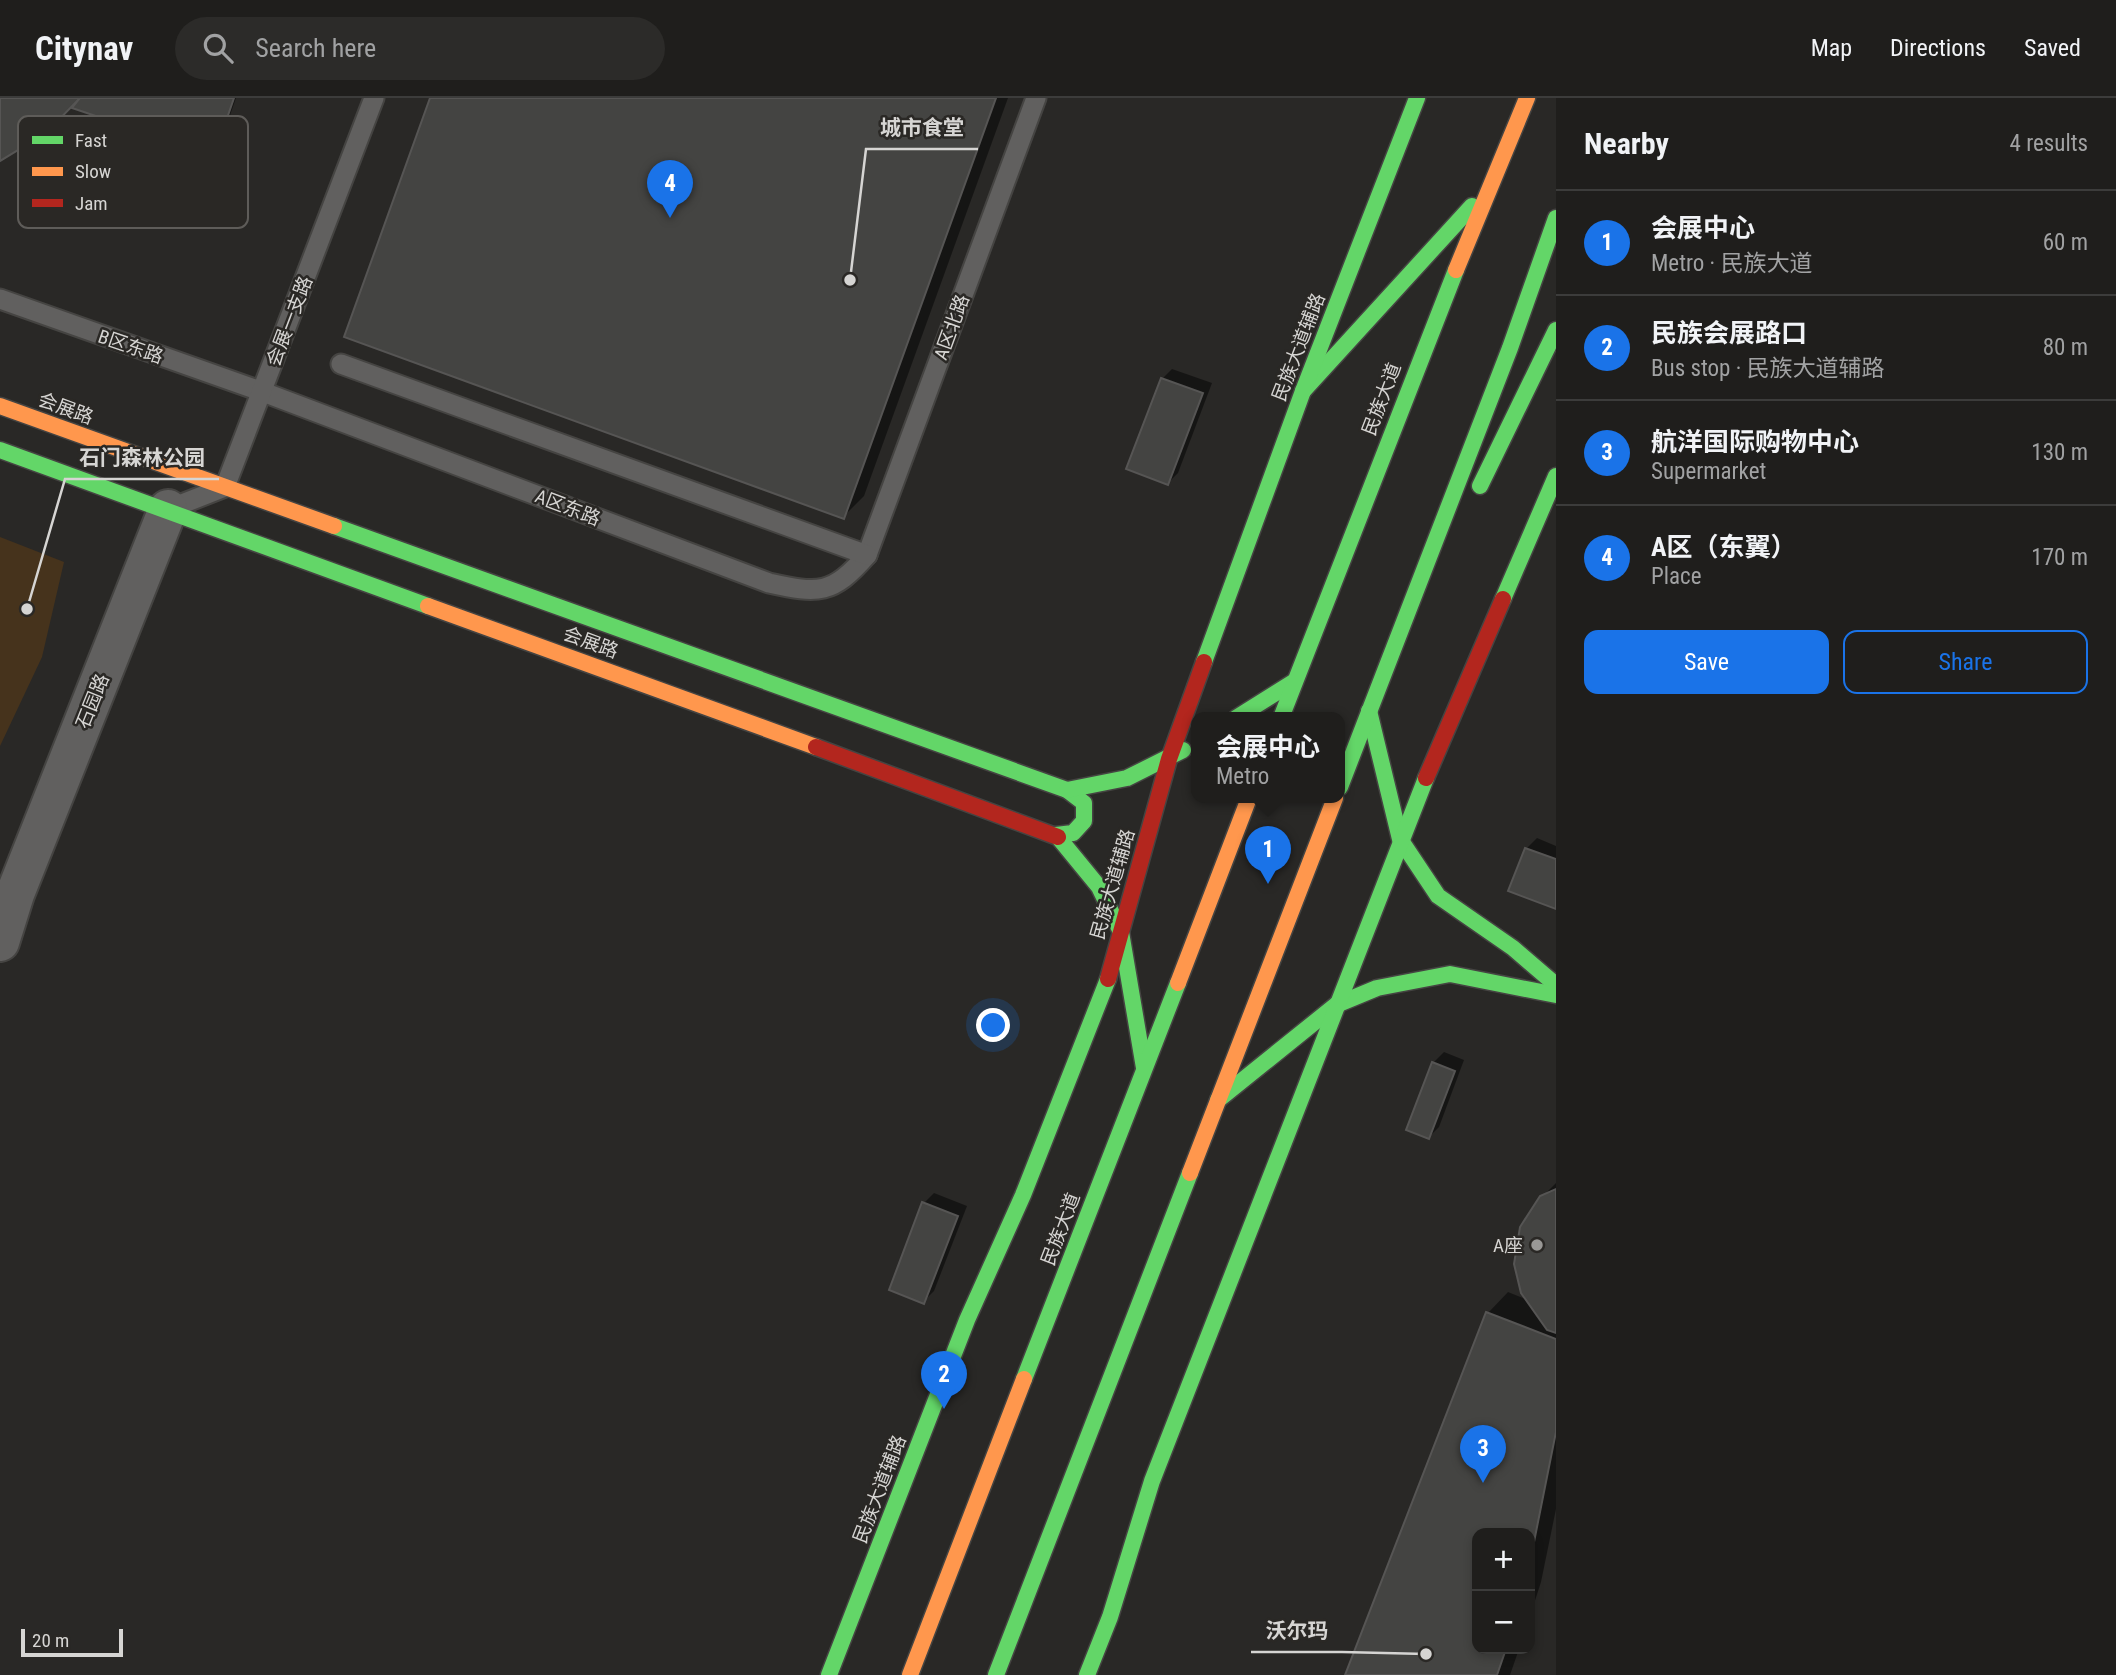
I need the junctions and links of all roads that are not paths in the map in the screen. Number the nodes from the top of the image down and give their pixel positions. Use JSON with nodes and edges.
{"nodes":[{"id":1,"x":374,"y":98,"type":"edge"},
{"id":2,"x":1036,"y":98,"type":"edge"},
{"id":3,"x":1417,"y":98,"type":"edge"},
{"id":4,"x":1510,"y":98,"type":"edge"},
{"id":5,"x":1527,"y":98,"type":"edge"},
{"id":6,"x":1491,"y":185,"type":"junction"},
{"id":7,"x":1556,"y":218,"type":"edge"},
{"id":8,"x":0,"y":299,"type":"edge"},
{"id":9,"x":1556,"y":330,"type":"edge"},
{"id":10,"x":1550,"y":360,"type":"edge"},
{"id":11,"x":341,"y":364,"type":"dead end"},
{"id":12,"x":1303,"y":391,"type":"junction"},
{"id":13,"x":263,"y":392,"type":"junction"},
{"id":14,"x":0,"y":406,"type":"edge"},
{"id":15,"x":0,"y":450,"type":"edge"},
{"id":16,"x":1556,"y":476,"type":"edge"},
{"id":17,"x":225,"y":487,"type":"junction"},
{"id":18,"x":1471,"y":504,"type":"dead end"},
{"id":19,"x":168,"y":509,"type":"junction"},
{"id":20,"x":1453,"y":540,"type":"dead end"},
{"id":21,"x":867,"y":555,"type":"junction"},
{"id":22,"x":1295,"y":681,"type":"junction"},
{"id":23,"x":1369,"y":711,"type":"junction"},
{"id":24,"x":1246,"y":712,"type":"edge"},
{"id":25,"x":1283,"y":712,"type":"edge"},
{"id":26,"x":1191,"y":745,"type":"edge"},
{"id":27,"x":1169,"y":759,"type":"junction"},
{"id":28,"x":1345,"y":774,"type":"edge"},
{"id":29,"x":1067,"y":790,"type":"junction"},
{"id":30,"x":1248,"y":803,"type":"edge"},
{"id":31,"x":1333,"y":803,"type":"edge"},
{"id":32,"x":1056,"y":835,"type":"junction"},
{"id":33,"x":1400,"y":839,"type":"junction"},
{"id":34,"x":8,"y":907,"type":"edge"},
{"id":35,"x":1121,"y":932,"type":"junction"},
{"id":36,"x":0,"y":942,"type":"edge"},
{"id":37,"x":1556,"y":985,"type":"edge"},
{"id":38,"x":1556,"y":995,"type":"edge"},
{"id":39,"x":1336,"y":1005,"type":"junction"},
{"id":40,"x":1144,"y":1068,"type":"junction"},
{"id":41,"x":1219,"y":1100,"type":"junction"},
{"id":42,"x":830,"y":1675,"type":"edge"},
{"id":43,"x":910,"y":1675,"type":"edge"},
{"id":44,"x":996,"y":1675,"type":"edge"},
{"id":45,"x":1087,"y":1675,"type":"edge"}],
"edges":[{"from":1,"to":13,"type":"lane","name":"会展一支路"},
{"from":2,"to":21,"type":"lane","name":"A区北路"},
{"from":3,"to":12,"type":"main road","name":"民族大道辅路"},
{"from":4,"to":6,"type":"main road"},
{"from":5,"to":6,"type":"main road","name":"民族大道"},
{"from":6,"to":12,"type":"main road"},
{"from":6,"to":22,"type":"main road","name":"民族大道"},
{"from":7,"to":23,"type":"main road"},
{"from":8,"to":13,"type":"lane","name":"B区东路"},
{"from":9,"to":10,"type":"main road"},
{"from":10,"to":18,"type":"main road"},
{"from":11,"to":21,"type":"lane"},
{"from":12,"to":27,"type":"main road","name":"民族大道辅路"},
{"from":13,"to":17,"type":"lane","name":"会展一支路"},
{"from":13,"to":21,"type":"lane","name":"A区东路"},
{"from":14,"to":17,"type":"main road","name":"会展路"},
{"from":15,"to":19,"type":"main road","name":"会展路"},
{"from":16,"to":33,"type":"main road"},
{"from":17,"to":19,"type":"lane"},
{"from":17,"to":29,"type":"main road","name":"会展路"},
{"from":19,"to":32,"type":"main road","name":"会展路"},
{"from":19,"to":34,"type":"street","name":"石园路"},
{"from":20,"to":23,"type":"main road"},
{"from":22,"to":24,"type":"main road"},
{"from":22,"to":25,"type":"main road","name":"民族大道"},
{"from":23,"to":28,"type":"main road"},
{"from":23,"to":33,"type":"main road"},
{"from":26,"to":27,"type":"main road"},
{"from":27,"to":29,"type":"main road"},
{"from":27,"to":35,"type":"main road","name":"民族大道辅路"},
{"from":29,"to":32,"type":"main road"},
{"from":30,"to":40,"type":"main road","name":"民族大道"},
{"from":31,"to":41,"type":"main road"},
{"from":32,"to":35,"type":"main road"},
{"from":33,"to":37,"type":"main road"},
{"from":33,"to":39,"type":"main road"},
{"from":34,"to":36,"type":"street","name":"石园路"},
{"from":35,"to":40,"type":"main road"},
{"from":35,"to":42,"type":"main road","name":"民族大道辅路"},
{"from":38,"to":39,"type":"main road"},
{"from":39,"to":41,"type":"main road"},
{"from":39,"to":45,"type":"main road"},
{"from":40,"to":43,"type":"main road","name":"民族大道"},
{"from":41,"to":44,"type":"main road"}]}
